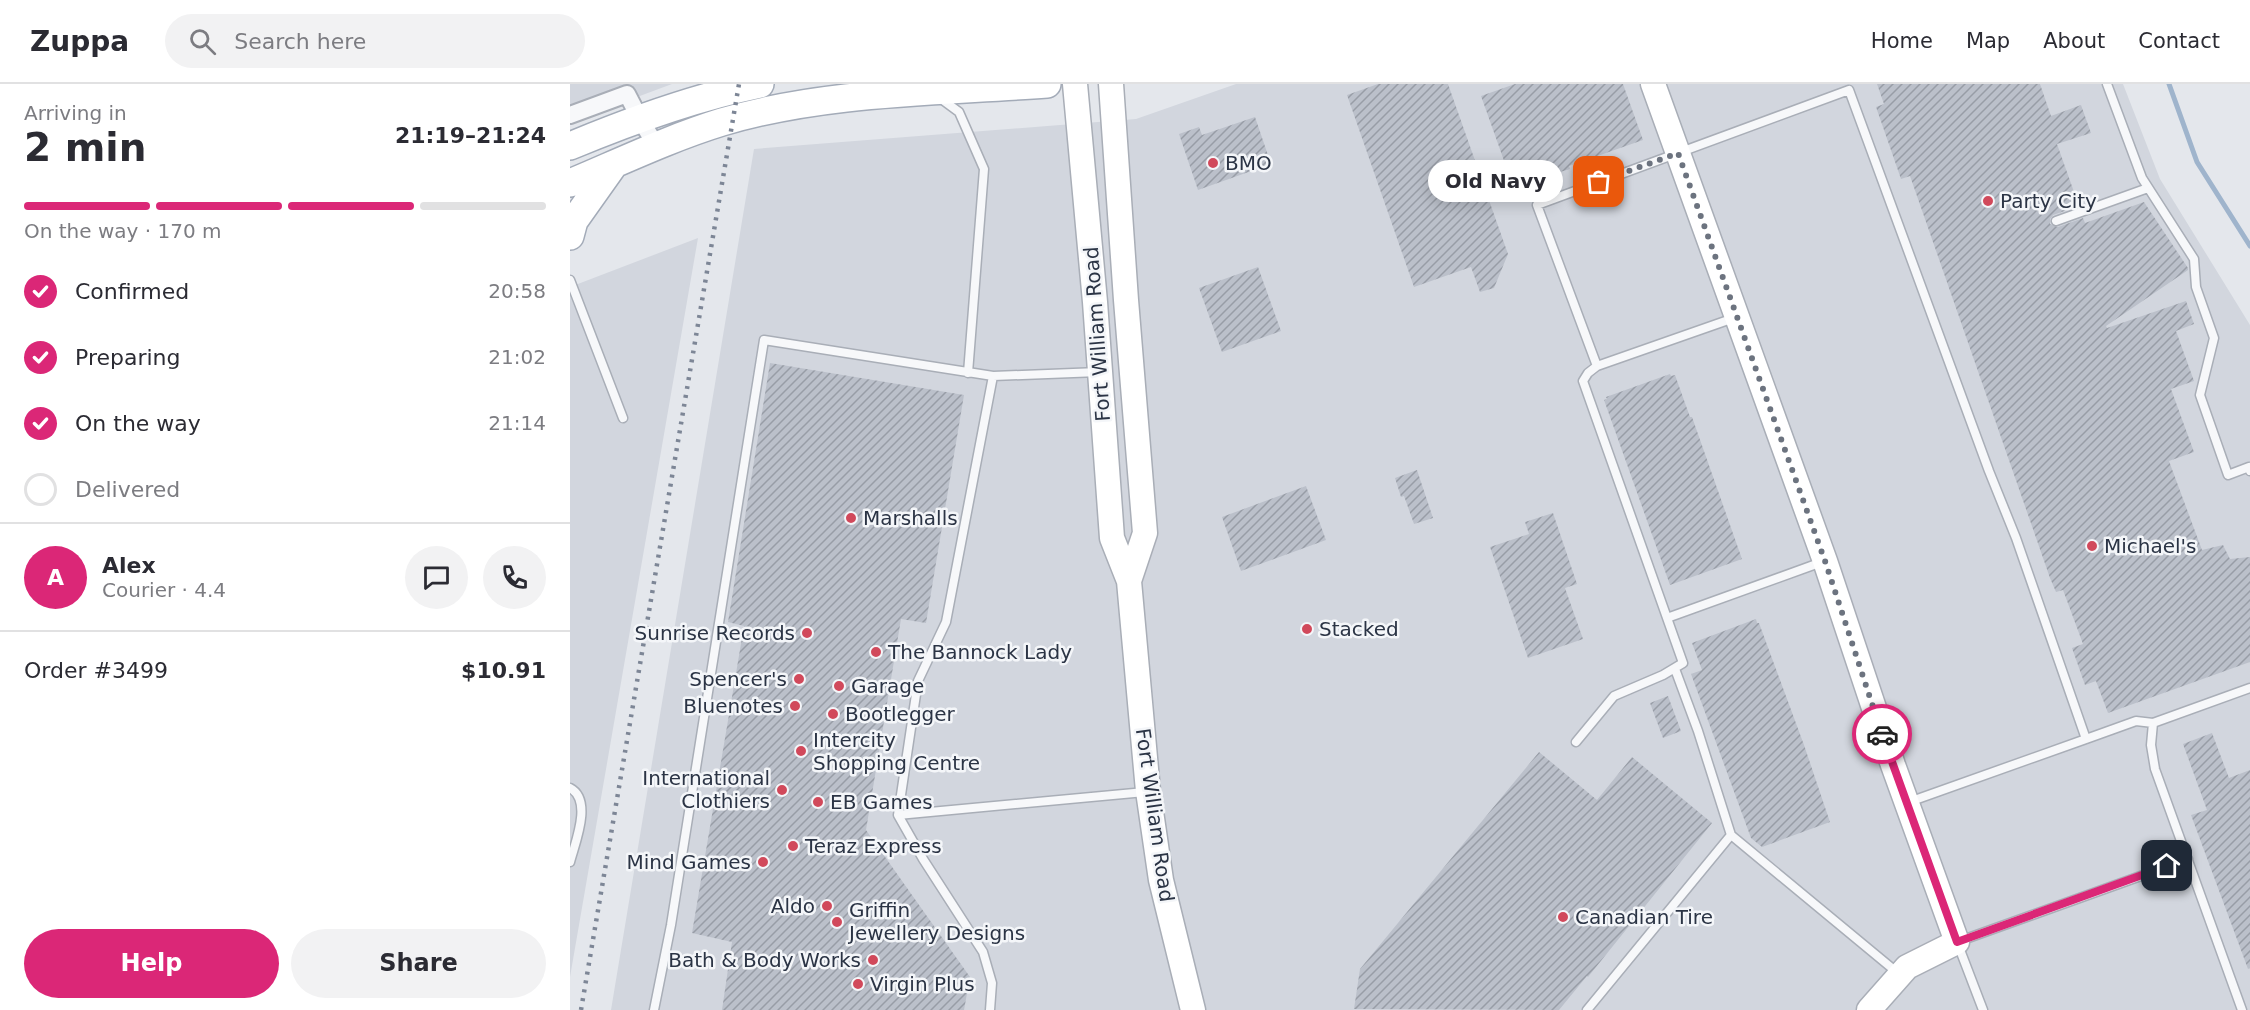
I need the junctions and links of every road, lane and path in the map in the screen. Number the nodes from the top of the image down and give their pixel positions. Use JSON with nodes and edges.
{"nodes":[{"id":1,"x":760,"y":84,"type":"edge"},
{"id":2,"x":1047,"y":84,"type":"edge"},
{"id":3,"x":1075,"y":84,"type":"edge"},
{"id":4,"x":1111,"y":84,"type":"edge"},
{"id":5,"x":1653,"y":84,"type":"edge"},
{"id":6,"x":2107,"y":84,"type":"edge"},
{"id":7,"x":1851,"y":87,"type":"edge"},
{"id":8,"x":933,"y":92,"type":"junction"},
{"id":9,"x":570,"y":115,"type":"edge"},
{"id":10,"x":640,"y":119,"type":"junction"},
{"id":11,"x":570,"y":146,"type":"edge"},
{"id":12,"x":657,"y":147,"type":"junction"},
{"id":13,"x":1678,"y":153,"type":"junction"},
{"id":14,"x":613,"y":165,"type":"junction"},
{"id":15,"x":570,"y":183,"type":"edge"},
{"id":16,"x":2148,"y":188,"type":"junction"},
{"id":17,"x":2056,"y":221,"type":"dead end"},
{"id":18,"x":570,"y":236,"type":"edge"},
{"id":19,"x":570,"y":280,"type":"edge"},
{"id":20,"x":1737,"y":317,"type":"junction"},
{"id":21,"x":1597,"y":366,"type":"junction"},
{"id":22,"x":1099,"y":372,"type":"junction"},
{"id":23,"x":968,"y":373,"type":"junction"},
{"id":24,"x":993,"y":376,"type":"junction"},
{"id":25,"x":623,"y":418,"type":"dead end"},
{"id":26,"x":2250,"y":471,"type":"edge"},
{"id":27,"x":1825,"y":561,"type":"junction"},
{"id":28,"x":1129,"y":581,"type":"junction"},
{"id":29,"x":1667,"y":618,"type":"junction"},
{"id":30,"x":1675,"y":669,"type":"junction"},
{"id":31,"x":2250,"y":688,"type":"edge"},
{"id":32,"x":2153,"y":723,"type":"junction"},
{"id":33,"x":2086,"y":739,"type":"junction"},
{"id":34,"x":1576,"y":742,"type":"dead end"},
{"id":35,"x":570,"y":788,"type":"edge"},
{"id":36,"x":1148,"y":791,"type":"junction"},
{"id":37,"x":1906,"y":803,"type":"junction"},
{"id":38,"x":898,"y":815,"type":"junction"},
{"id":39,"x":1731,"y":835,"type":"junction"},
{"id":40,"x":2188,"y":859,"type":"junction"},
{"id":41,"x":570,"y":862,"type":"edge"},
{"id":42,"x":1957,"y":942,"type":"junction"},
{"id":43,"x":1900,"y":974,"type":"junction"},
{"id":44,"x":654,"y":1010,"type":"edge"},
{"id":45,"x":990,"y":1010,"type":"edge"},
{"id":46,"x":1193,"y":1010,"type":"edge"},
{"id":47,"x":1587,"y":1010,"type":"edge"},
{"id":48,"x":1869,"y":1010,"type":"edge"},
{"id":49,"x":1983,"y":1010,"type":"edge"},
{"id":50,"x":2242,"y":1010,"type":"edge"}],
"edges":[{"from":1,"to":10,"type":"main road"},
{"from":2,"to":8,"type":"main road"},
{"from":3,"to":22,"type":"main road","name":"Fort William Road"},
{"from":4,"to":28,"type":"main road","name":"Fort William Road"},
{"from":5,"to":13,"type":"main road"},
{"from":6,"to":16,"type":"lane"},
{"from":7,"to":13,"type":"lane"},
{"from":7,"to":33,"type":"lane"},
{"from":8,"to":12,"type":"main road"},
{"from":8,"to":23,"type":"lane"},
{"from":9,"to":10,"type":"street"},
{"from":10,"to":11,"type":"main road"},
{"from":10,"to":12,"type":"street"},
{"from":12,"to":14,"type":"main road"},
{"from":13,"to":20,"type":"main road"},
{"from":13,"to":21,"type":"lane"},
{"from":14,"to":15,"type":"main road"},
{"from":14,"to":18,"type":"main road"},
{"from":16,"to":17,"type":"lane"},
{"from":16,"to":26,"type":"lane"},
{"from":19,"to":25,"type":"lane"},
{"from":20,"to":21,"type":"lane"},
{"from":20,"to":27,"type":"main road"},
{"from":21,"to":29,"type":"lane"},
{"from":22,"to":24,"type":"lane"},
{"from":22,"to":28,"type":"main road","name":"Fort William Road"},
{"from":23,"to":24,"type":"lane"},
{"from":23,"to":44,"type":"lane"},
{"from":24,"to":38,"type":"lane"},
{"from":27,"to":29,"type":"lane"},
{"from":27,"to":37,"type":"main road"},
{"from":28,"to":36,"type":"main road","name":"Fort William Road"},
{"from":29,"to":30,"type":"lane"},
{"from":30,"to":34,"type":"lane"},
{"from":30,"to":39,"type":"lane"},
{"from":31,"to":32,"type":"lane"},
{"from":32,"to":33,"type":"lane"},
{"from":32,"to":40,"type":"lane"},
{"from":33,"to":37,"type":"lane"},
{"from":35,"to":41,"type":"lane"},
{"from":36,"to":38,"type":"lane"},
{"from":36,"to":46,"type":"main road","name":"Fort William Road"},
{"from":37,"to":42,"type":"main road"},
{"from":38,"to":45,"type":"lane"},
{"from":39,"to":43,"type":"lane"},
{"from":39,"to":47,"type":"lane"},
{"from":40,"to":42,"type":"lane"},
{"from":40,"to":50,"type":"lane"},
{"from":42,"to":43,"type":"main road"},
{"from":42,"to":49,"type":"lane"},
{"from":43,"to":48,"type":"main road"}]}
